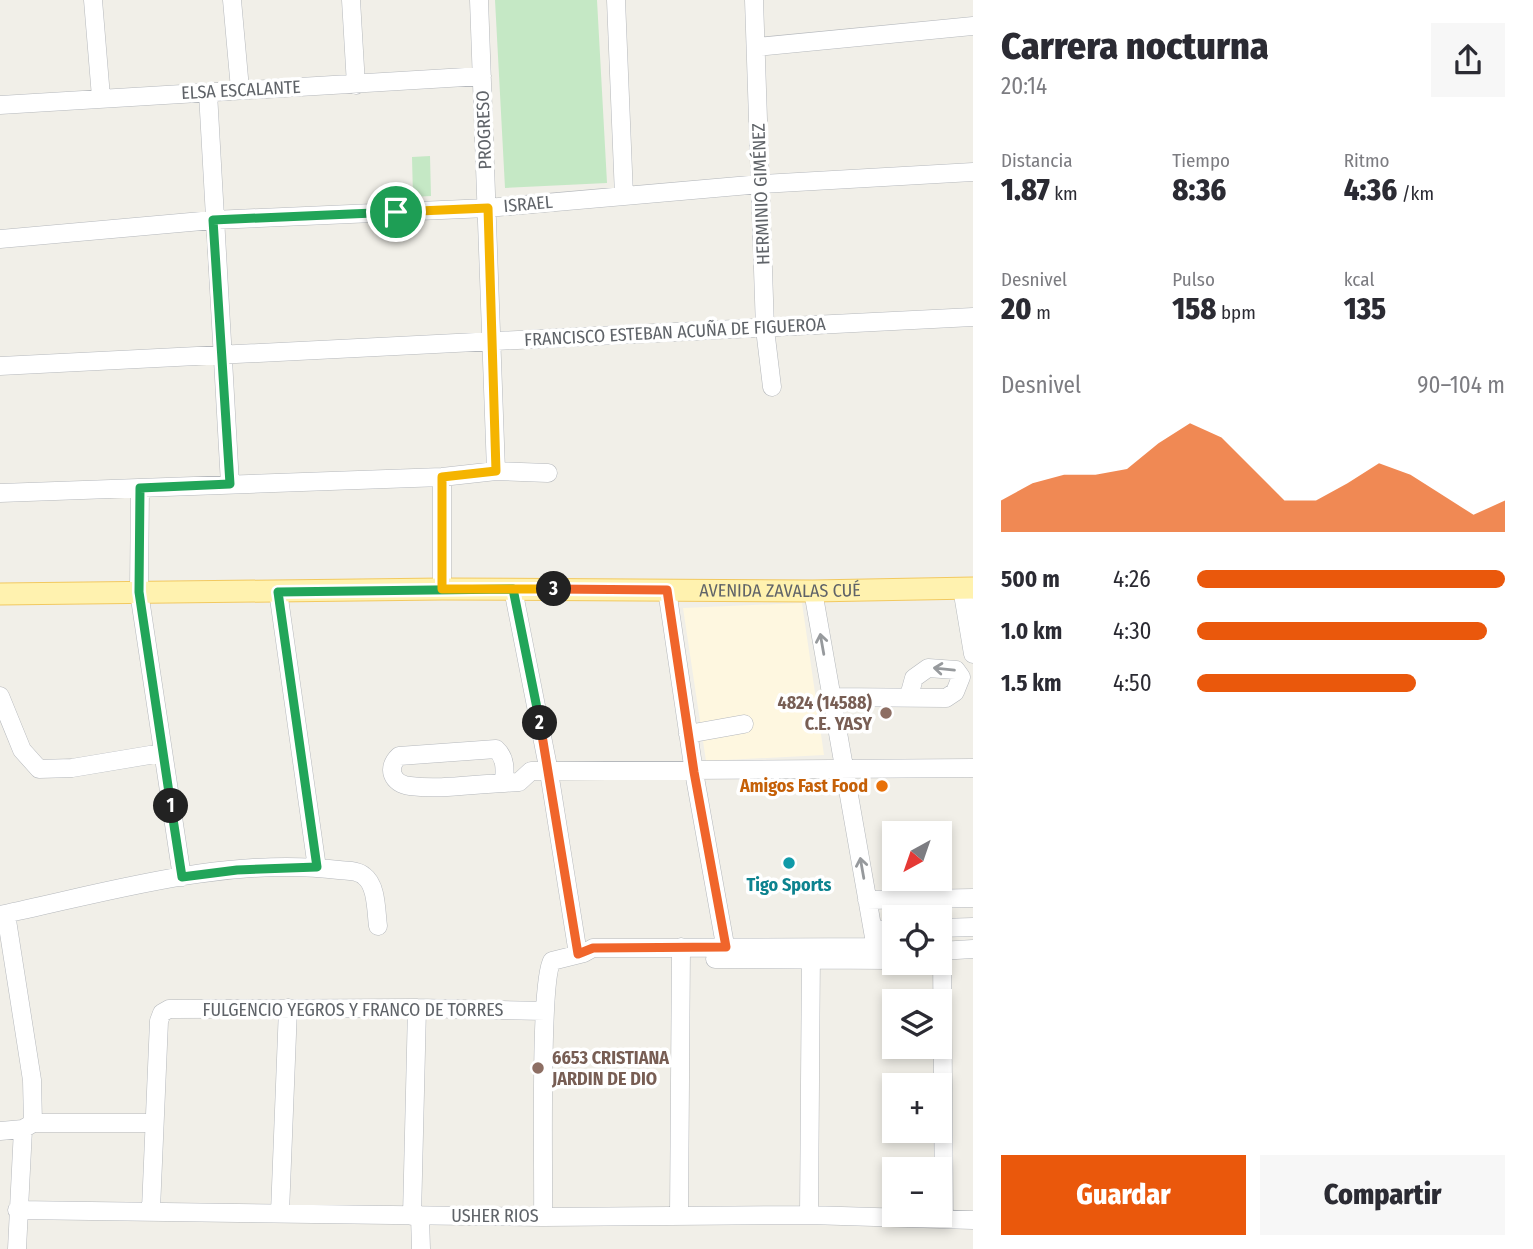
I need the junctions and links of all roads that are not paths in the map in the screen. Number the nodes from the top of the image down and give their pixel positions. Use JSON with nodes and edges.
{"nodes":[{"id":1,"x":93,"y":0,"type":"edge"},
{"id":2,"x":232,"y":0,"type":"edge"},
{"id":3,"x":351,"y":0,"type":"edge"},
{"id":4,"x":479,"y":0,"type":"edge"},
{"id":5,"x":616,"y":0,"type":"edge"},
{"id":6,"x":754,"y":0,"type":"edge"},
{"id":7,"x":973,"y":26,"type":"edge"},
{"id":8,"x":756,"y":47,"type":"junction"},
{"id":9,"x":482,"y":76,"type":"junction"},
{"id":10,"x":356,"y":85,"type":"junction"},
{"id":11,"x":240,"y":89,"type":"junction"},
{"id":12,"x":208,"y":93,"type":"junction"},
{"id":13,"x":100,"y":97,"type":"junction"},
{"id":14,"x":0,"y":105,"type":"edge"},
{"id":15,"x":973,"y":172,"type":"edge"},
{"id":16,"x":761,"y":184,"type":"junction"},
{"id":17,"x":624,"y":196,"type":"junction"},
{"id":18,"x":488,"y":208,"type":"junction"},
{"id":19,"x":213,"y":220,"type":"junction"},
{"id":20,"x":0,"y":239,"type":"edge"},
{"id":21,"x":973,"y":317,"type":"edge"},
{"id":22,"x":765,"y":329,"type":"junction"},
{"id":23,"x":493,"y":341,"type":"junction"},
{"id":24,"x":222,"y":354,"type":"junction"},
{"id":25,"x":0,"y":366,"type":"edge"},
{"id":26,"x":772,"y":387,"type":"dead end"},
{"id":27,"x":496,"y":471,"type":"junction"},
{"id":28,"x":548,"y":473,"type":"dead end"},
{"id":29,"x":442,"y":477,"type":"junction"},
{"id":30,"x":230,"y":484,"type":"junction"},
{"id":31,"x":140,"y":488,"type":"junction"},
{"id":32,"x":0,"y":493,"type":"edge"},
{"id":33,"x":967,"y":588,"type":"edge"},
{"id":34,"x":442,"y":589,"type":"junction"},
{"id":35,"x":513,"y":589,"type":"junction"},
{"id":36,"x":667,"y":590,"type":"junction"},
{"id":37,"x":813,"y":590,"type":"junction"},
{"id":38,"x":139,"y":592,"type":"junction"},
{"id":39,"x":278,"y":592,"type":"junction"},
{"id":40,"x":0,"y":594,"type":"edge"},
{"id":41,"x":973,"y":654,"type":"edge"},
{"id":42,"x":0,"y":696,"type":"edge"},
{"id":43,"x":831,"y":696,"type":"junction"},
{"id":44,"x":909,"y":696,"type":"dead end"},
{"id":45,"x":744,"y":724,"type":"dead end"},
{"id":46,"x":688,"y":734,"type":"junction"},
{"id":47,"x":162,"y":752,"type":"junction"},
{"id":48,"x":973,"y":768,"type":"edge"},
{"id":49,"x":843,"y":770,"type":"junction"},
{"id":50,"x":549,"y":772,"type":"junction"},
{"id":51,"x":694,"y":772,"type":"junction"},
{"id":52,"x":504,"y":783,"type":"junction"},
{"id":53,"x":317,"y":867,"type":"junction"},
{"id":54,"x":182,"y":877,"type":"junction"},
{"id":55,"x":973,"y":898,"type":"edge"},
{"id":56,"x":867,"y":900,"type":"junction"},
{"id":57,"x":3,"y":915,"type":"edge"},
{"id":58,"x":378,"y":926,"type":"dead end"},
{"id":59,"x":973,"y":927,"type":"edge"},
{"id":60,"x":952,"y":928,"type":"edge"},
{"id":61,"x":882,"y":946,"type":"edge"},
{"id":62,"x":882,"y":949,"type":"edge"},
{"id":63,"x":973,"y":949,"type":"edge"},
{"id":64,"x":952,"y":950,"type":"edge"},
{"id":65,"x":681,"y":953,"type":"junction"},
{"id":66,"x":727,"y":953,"type":"junction"},
{"id":67,"x":811,"y":953,"type":"junction"},
{"id":68,"x":581,"y":954,"type":"junction"},
{"id":69,"x":941,"y":975,"type":"edge"},
{"id":70,"x":288,"y":1008,"type":"junction"},
{"id":71,"x":417,"y":1008,"type":"junction"},
{"id":72,"x":545,"y":1011,"type":"junction"},
{"id":73,"x":154,"y":1123,"type":"junction"},
{"id":74,"x":28,"y":1126,"type":"junction"},
{"id":75,"x":0,"y":1131,"type":"edge"},
{"id":76,"x":943,"y":1157,"type":"edge"},
{"id":77,"x":151,"y":1209,"type":"junction"},
{"id":78,"x":18,"y":1210,"type":"junction"},
{"id":79,"x":280,"y":1213,"type":"junction"},
{"id":80,"x":679,"y":1215,"type":"junction"},
{"id":81,"x":809,"y":1215,"type":"junction"},
{"id":82,"x":416,"y":1216,"type":"junction"},
{"id":83,"x":543,"y":1217,"type":"junction"},
{"id":84,"x":882,"y":1217,"type":"edge"},
{"id":85,"x":952,"y":1219,"type":"edge"},
{"id":86,"x":973,"y":1220,"type":"edge"},
{"id":87,"x":17,"y":1249,"type":"edge"},
{"id":88,"x":421,"y":1249,"type":"edge"}],
"edges":[{"from":1,"to":13,"type":"street"},
{"from":2,"to":11,"type":"street"},
{"from":3,"to":10,"type":"street"},
{"from":4,"to":9,"type":"street","name":"PROGRESO"},
{"from":5,"to":17,"type":"street"},
{"from":6,"to":8,"type":"street","name":"HERMINIO GIMÉNEZ"},
{"from":7,"to":8,"type":"street"},
{"from":8,"to":16,"type":"street","name":"HERMINIO GIMÉNEZ"},
{"from":9,"to":10,"type":"street","name":"ELSA ESCALANTE"},
{"from":9,"to":18,"type":"street","name":"PROGRESO"},
{"from":10,"to":11,"type":"street","name":"ELSA ESCALANTE"},
{"from":11,"to":12,"type":"street","name":"ELSA ESCALANTE"},
{"from":12,"to":13,"type":"street","name":"ELSA ESCALANTE"},
{"from":12,"to":19,"type":"street"},
{"from":13,"to":14,"type":"street","name":"ELSA ESCALANTE"},
{"from":15,"to":16,"type":"street","name":"ISRAEL"},
{"from":16,"to":17,"type":"street","name":"ISRAEL"},
{"from":16,"to":22,"type":"street","name":"HERMINIO GIMÉNEZ"},
{"from":17,"to":18,"type":"street","name":"ISRAEL"},
{"from":18,"to":19,"type":"street","name":"ISRAEL"},
{"from":18,"to":23,"type":"street","name":"PROGRESO"},
{"from":19,"to":20,"type":"street","name":"ISRAEL"},
{"from":19,"to":24,"type":"street"},
{"from":21,"to":22,"type":"street","name":"FRANCISCO ESTEBAN ACUÑA DE FIGUEROA"},
{"from":22,"to":23,"type":"street","name":"FRANCISCO ESTEBAN ACUÑA DE FIGUEROA"},
{"from":22,"to":26,"type":"street","name":"HERMINIO GIMÉNEZ"},
{"from":23,"to":24,"type":"street","name":"FRANCISCO ESTEBAN ACUÑA DE FIGUEROA"},
{"from":23,"to":27,"type":"street","name":"PROGRESO"},
{"from":24,"to":25,"type":"street","name":"FRANCISCO ESTEBAN ACUÑA DE FIGUEROA"},
{"from":24,"to":30,"type":"street"},
{"from":27,"to":28,"type":"street"},
{"from":27,"to":29,"type":"street"},
{"from":29,"to":30,"type":"street"},
{"from":29,"to":34,"type":"street"},
{"from":30,"to":31,"type":"street"},
{"from":31,"to":32,"type":"street"},
{"from":31,"to":38,"type":"street"},
{"from":33,"to":37,"type":"main road","name":"AVENIDA ZAVALAS CUÉ"},
{"from":33,"to":41,"type":"street"},
{"from":34,"to":35,"type":"main road","name":"AVENIDA ZAVALAS CUÉ"},
{"from":34,"to":39,"type":"main road","name":"AVENIDA ZAVALAS CUÉ"},
{"from":35,"to":36,"type":"main road","name":"AVENIDA ZAVALAS CUÉ"},
{"from":35,"to":50,"type":"street"},
{"from":36,"to":37,"type":"main road","name":"AVENIDA ZAVALAS CUÉ"},
{"from":36,"to":46,"type":"street"},
{"from":43,"to":37,"type":"street","one_way":true},
{"from":38,"to":39,"type":"main road","name":"AVENIDA ZAVALAS CUÉ"},
{"from":38,"to":40,"type":"main road","name":"AVENIDA ZAVALAS CUÉ"},
{"from":38,"to":47,"type":"street"},
{"from":39,"to":53,"type":"street"},
{"from":42,"to":47,"type":"street"},
{"from":43,"to":44,"type":"street"},
{"from":43,"to":49,"type":"street"},
{"from":45,"to":46,"type":"street"},
{"from":46,"to":51,"type":"street"},
{"from":47,"to":54,"type":"street"},
{"from":48,"to":49,"type":"street"},
{"from":49,"to":51,"type":"street"},
{"from":56,"to":49,"type":"street","one_way":true},
{"from":50,"to":51,"type":"street"},
{"from":50,"to":52,"type":"street"},
{"from":50,"to":68,"type":"street"},
{"from":51,"to":66,"type":"street"},
{"from":52,"to":52,"type":"street"},
{"from":53,"to":54,"type":"street"},
{"from":53,"to":58,"type":"street"},
{"from":54,"to":57,"type":"street"},
{"from":55,"to":56,"type":"street"},
{"from":56,"to":61,"type":"street"},
{"from":57,"to":74,"type":"street"},
{"from":59,"to":60,"type":"street"},
{"from":62,"to":67,"type":"street"},
{"from":63,"to":64,"type":"street"},
{"from":65,"to":66,"type":"street"},
{"from":65,"to":68,"type":"street"},
{"from":65,"to":80,"type":"street"},
{"from":66,"to":67,"type":"street"},
{"from":67,"to":81,"type":"street"},
{"from":68,"to":72,"type":"street"},
{"from":69,"to":76,"type":"street"},
{"from":70,"to":71,"type":"street","name":"FULGENCIO YEGROS Y FRANCO DE TORRES"},
{"from":70,"to":73,"type":"street","name":"FULGENCIO YEGROS Y FRANCO DE TORRES"},
{"from":70,"to":79,"type":"street"},
{"from":71,"to":72,"type":"street","name":"FULGENCIO YEGROS Y FRANCO DE TORRES"},
{"from":71,"to":82,"type":"street"},
{"from":72,"to":83,"type":"street"},
{"from":73,"to":74,"type":"street"},
{"from":73,"to":77,"type":"street"},
{"from":74,"to":75,"type":"street"},
{"from":74,"to":78,"type":"street"},
{"from":77,"to":78,"type":"street","name":"USHER RIOS"},
{"from":77,"to":79,"type":"street","name":"USHER RIOS"},
{"from":78,"to":87,"type":"street"},
{"from":79,"to":82,"type":"street","name":"USHER RIOS"},
{"from":80,"to":81,"type":"street","name":"USHER RIOS"},
{"from":80,"to":83,"type":"street","name":"USHER RIOS"},
{"from":81,"to":84,"type":"street","name":"USHER RIOS"},
{"from":82,"to":83,"type":"street","name":"USHER RIOS"},
{"from":82,"to":88,"type":"street"},
{"from":85,"to":86,"type":"street","name":"USHER RIOS"}]}
